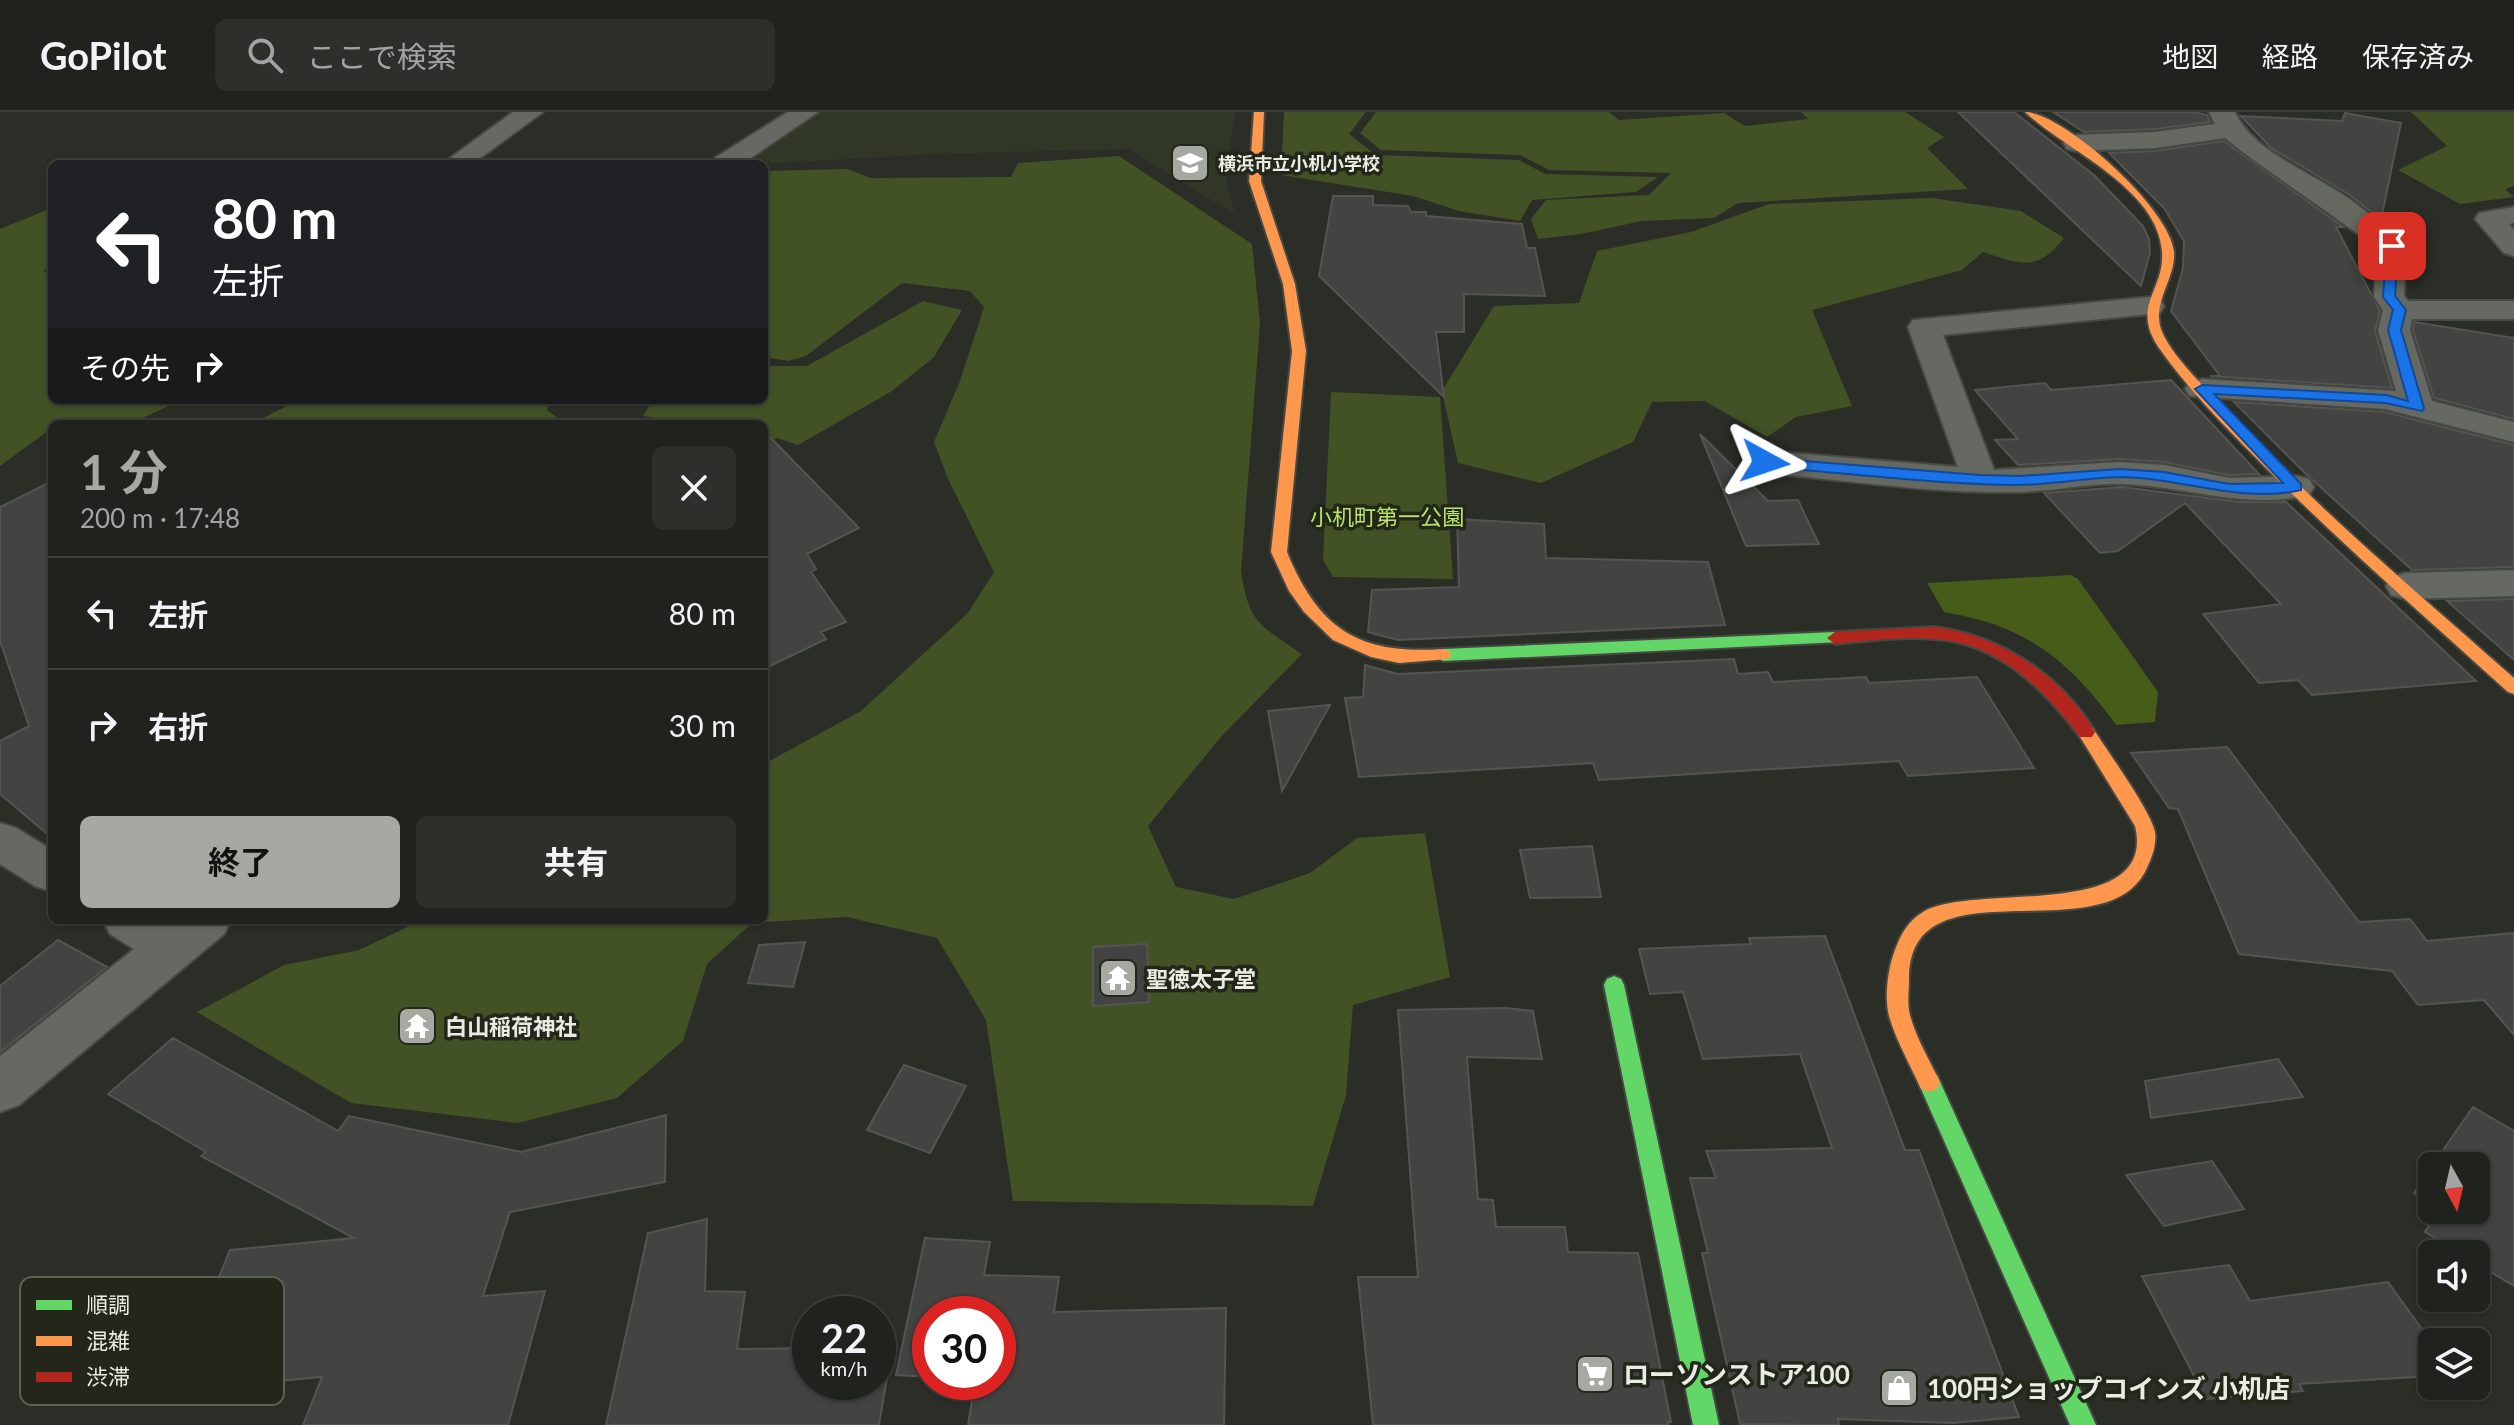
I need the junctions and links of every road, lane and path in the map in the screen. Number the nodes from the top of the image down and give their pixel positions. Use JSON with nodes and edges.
{"nodes":[{"id":1,"x":530,"y":112,"type":"edge"},
{"id":2,"x":805,"y":112,"type":"edge"},
{"id":3,"x":1259,"y":112,"type":"edge"},
{"id":4,"x":2030,"y":112,"type":"edge"},
{"id":5,"x":2226,"y":121,"type":"edge"},
{"id":6,"x":2076,"y":143,"type":"junction"},
{"id":7,"x":461,"y":160,"type":"edge"},
{"id":8,"x":730,"y":160,"type":"edge"},
{"id":9,"x":2514,"y":215,"type":"edge"},
{"id":10,"x":2514,"y":247,"type":"edge"},
{"id":11,"x":2149,"y":306,"type":"junction"},
{"id":12,"x":2399,"y":310,"type":"junction"},
{"id":13,"x":2514,"y":310,"type":"edge"},
{"id":14,"x":2202,"y":389,"type":"junction"},
{"id":15,"x":2417,"y":408,"type":"junction"},
{"id":16,"x":2514,"y":432,"type":"edge"},
{"id":17,"x":1765,"y":462,"type":"dead end"},
{"id":18,"x":1980,"y":480,"type":"junction"},
{"id":19,"x":2296,"y":487,"type":"junction"},
{"id":20,"x":2514,"y":583,"type":"edge"},
{"id":21,"x":2405,"y":586,"type":"junction"},
{"id":22,"x":2514,"y":688,"type":"edge"},
{"id":23,"x":0,"y":841,"type":"edge"},
{"id":24,"x":48,"y":871,"type":"edge"},
{"id":25,"x":145,"y":924,"type":"edge"},
{"id":26,"x":189,"y":934,"type":"edge"},
{"id":27,"x":1614,"y":985,"type":"dead end"},
{"id":28,"x":0,"y":1088,"type":"edge"},
{"id":29,"x":1706,"y":1425,"type":"edge"},
{"id":30,"x":2083,"y":1425,"type":"edge"}],
"edges":[{"from":1,"to":7,"type":"street"},
{"from":2,"to":8,"type":"street"},
{"from":3,"to":30,"type":"street"},
{"from":4,"to":6,"type":"street"},
{"from":5,"to":6,"type":"street"},
{"from":5,"to":12,"type":"street"},
{"from":6,"to":11,"type":"street"},
{"from":9,"to":10,"type":"street"},
{"from":11,"to":14,"type":"street"},
{"from":11,"to":18,"type":"street"},
{"from":12,"to":13,"type":"street"},
{"from":12,"to":15,"type":"street"},
{"from":14,"to":15,"type":"street"},
{"from":14,"to":19,"type":"street"},
{"from":15,"to":16,"type":"street"},
{"from":17,"to":18,"type":"street"},
{"from":18,"to":19,"type":"street"},
{"from":19,"to":21,"type":"street"},
{"from":20,"to":21,"type":"street"},
{"from":21,"to":22,"type":"street"},
{"from":23,"to":24,"type":"street"},
{"from":25,"to":26,"type":"street"},
{"from":26,"to":28,"type":"street"},
{"from":27,"to":29,"type":"street"}]}
